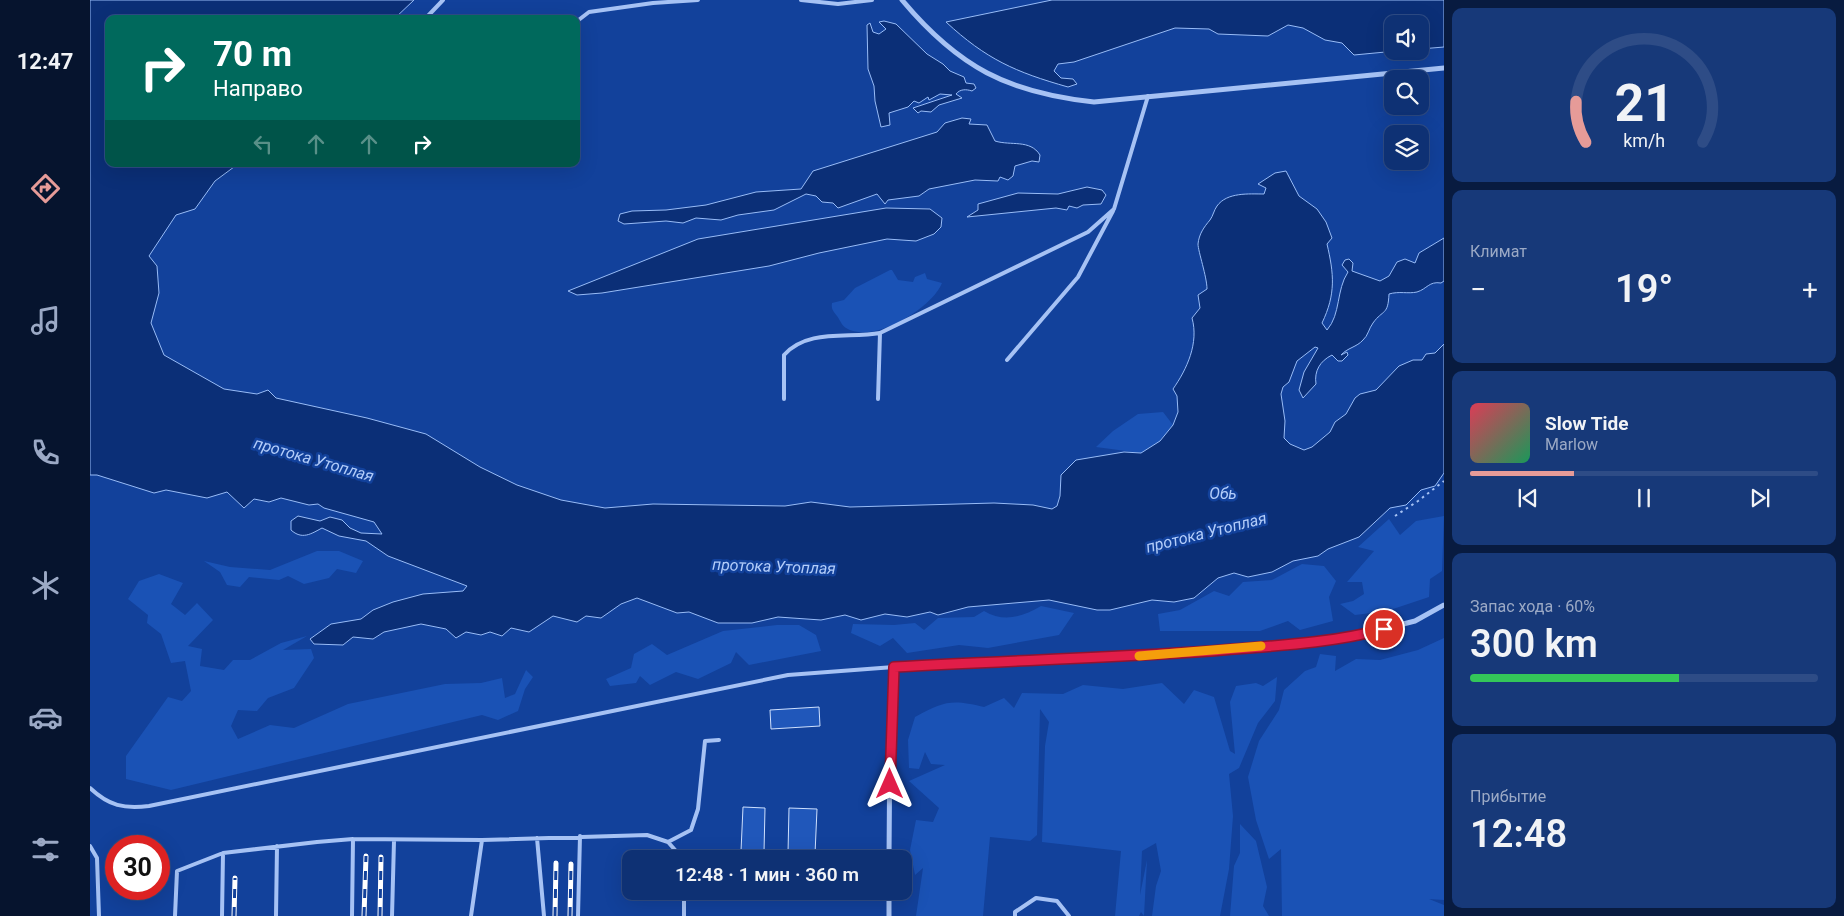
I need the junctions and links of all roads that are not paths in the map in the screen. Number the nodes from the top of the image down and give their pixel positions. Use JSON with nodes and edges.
{"nodes":[{"id":1,"x":443,"y":0,"type":"edge"},
{"id":2,"x":698,"y":0,"type":"edge"},
{"id":3,"x":801,"y":0,"type":"edge"},
{"id":4,"x":872,"y":0,"type":"edge"},
{"id":5,"x":902,"y":0,"type":"edge"},
{"id":6,"x":429,"y":15,"type":"edge"},
{"id":7,"x":580,"y":19,"type":"edge"},
{"id":8,"x":1444,"y":68,"type":"edge"},
{"id":9,"x":1148,"y":96,"type":"junction"},
{"id":10,"x":1114,"y":209,"type":"junction"},
{"id":11,"x":880,"y":333,"type":"junction"},
{"id":12,"x":1007,"y":360,"type":"dead end"},
{"id":13,"x":784,"y":399,"type":"dead end"},
{"id":14,"x":878,"y":399,"type":"dead end"},
{"id":15,"x":1444,"y":605,"type":"edge"},
{"id":16,"x":894,"y":667,"type":"junction"},
{"id":17,"x":719,"y":740,"type":"dead end"},
{"id":18,"x":90,"y":788,"type":"edge"},
{"id":19,"x":580,"y":836,"type":"junction"},
{"id":20,"x":537,"y":838,"type":"junction"},
{"id":21,"x":353,"y":839,"type":"junction"},
{"id":22,"x":482,"y":840,"type":"junction"},
{"id":23,"x":394,"y":841,"type":"junction"},
{"id":24,"x":668,"y":842,"type":"junction"},
{"id":25,"x":90,"y":846,"type":"edge"},
{"id":26,"x":277,"y":846,"type":"junction"},
{"id":27,"x":675,"y":850,"type":"edge"},
{"id":28,"x":889,"y":850,"type":"edge"},
{"id":29,"x":223,"y":853,"type":"junction"},
{"id":30,"x":684,"y":900,"type":"edge"},
{"id":31,"x":889,"y":900,"type":"edge"},
{"id":32,"x":99,"y":916,"type":"edge"},
{"id":33,"x":175,"y":916,"type":"edge"},
{"id":34,"x":222,"y":916,"type":"edge"},
{"id":35,"x":276,"y":916,"type":"edge"},
{"id":36,"x":352,"y":916,"type":"edge"},
{"id":37,"x":392,"y":916,"type":"edge"},
{"id":38,"x":471,"y":916,"type":"edge"},
{"id":39,"x":544,"y":916,"type":"edge"},
{"id":40,"x":578,"y":916,"type":"edge"},
{"id":41,"x":684,"y":916,"type":"edge"},
{"id":42,"x":889,"y":916,"type":"edge"},
{"id":43,"x":1015,"y":916,"type":"edge"},
{"id":44,"x":1069,"y":916,"type":"edge"}],
"edges":[{"from":1,"to":6,"type":"lane"},
{"from":2,"to":7,"type":"lane"},
{"from":3,"to":4,"type":"lane"},
{"from":5,"to":9,"type":"street"},
{"from":8,"to":9,"type":"street"},
{"from":9,"to":10,"type":"lane"},
{"from":10,"to":11,"type":"lane"},
{"from":10,"to":12,"type":"lane"},
{"from":11,"to":13,"type":"lane"},
{"from":11,"to":14,"type":"lane"},
{"from":15,"to":16,"type":"street"},
{"from":16,"to":18,"type":"lane"},
{"from":16,"to":28,"type":"street"},
{"from":17,"to":24,"type":"lane"},
{"from":19,"to":20,"type":"lane"},
{"from":19,"to":24,"type":"lane"},
{"from":19,"to":40,"type":"lane"},
{"from":20,"to":22,"type":"lane"},
{"from":20,"to":39,"type":"lane"},
{"from":21,"to":23,"type":"lane"},
{"from":21,"to":26,"type":"lane"},
{"from":21,"to":36,"type":"lane"},
{"from":22,"to":23,"type":"lane"},
{"from":22,"to":38,"type":"lane"},
{"from":23,"to":37,"type":"lane"},
{"from":24,"to":27,"type":"lane"},
{"from":25,"to":32,"type":"lane"},
{"from":26,"to":29,"type":"lane"},
{"from":26,"to":35,"type":"lane"},
{"from":29,"to":33,"type":"lane"},
{"from":29,"to":34,"type":"lane"},
{"from":30,"to":41,"type":"lane"},
{"from":31,"to":42,"type":"street"},
{"from":43,"to":44,"type":"lane"}]}
